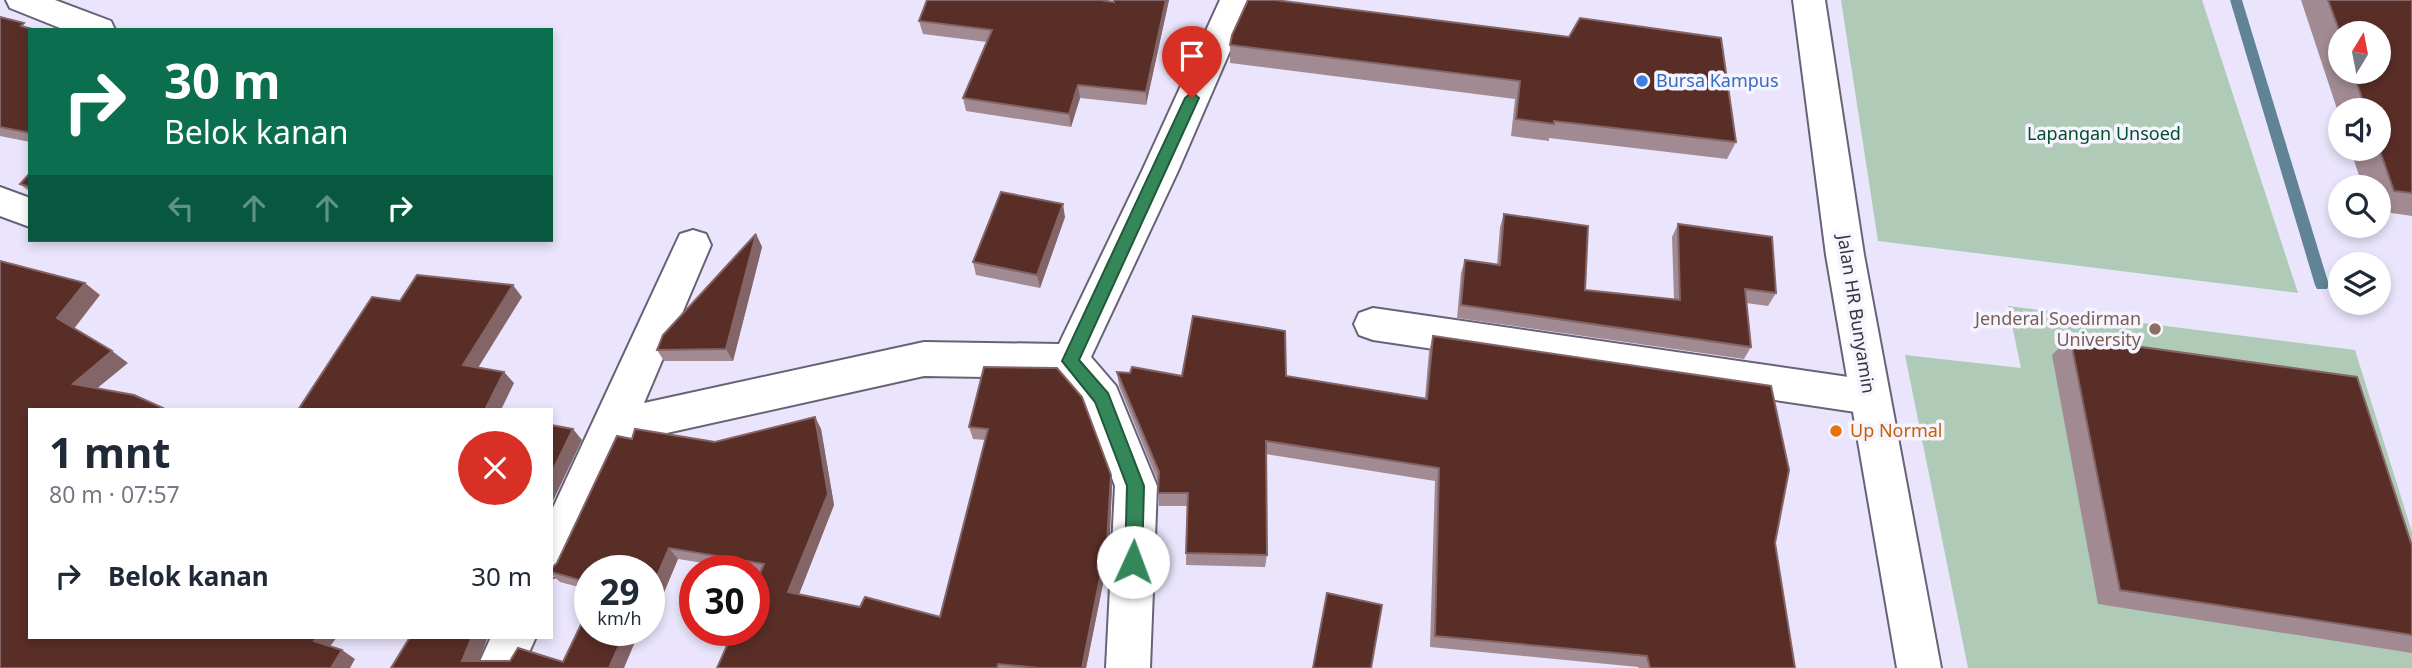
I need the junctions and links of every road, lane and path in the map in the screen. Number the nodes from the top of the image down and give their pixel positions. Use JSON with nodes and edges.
{"nodes":[{"id":1,"x":22,"y":0,"type":"edge"},
{"id":2,"x":1236,"y":0,"type":"edge"},
{"id":3,"x":1809,"y":0,"type":"edge"},
{"id":4,"x":94,"y":28,"type":"edge"},
{"id":5,"x":0,"y":201,"type":"edge"},
{"id":6,"x":28,"y":212,"type":"edge"},
{"id":7,"x":693,"y":245,"type":"dead end"},
{"id":8,"x":1373,"y":324,"type":"dead end"},
{"id":9,"x":1070,"y":361,"type":"junction"},
{"id":10,"x":1869,"y":397,"type":"junction"},
{"id":11,"x":613,"y":427,"type":"junction"},
{"id":12,"x":553,"y":554,"type":"edge"},
{"id":13,"x":513,"y":639,"type":"edge"},
{"id":14,"x":499,"y":668,"type":"edge"},
{"id":15,"x":1128,"y":668,"type":"edge"},
{"id":16,"x":1919,"y":668,"type":"edge"}],
"edges":[{"from":1,"to":4,"type":"street"},
{"from":2,"to":9,"type":"street"},
{"from":3,"to":10,"type":"street","name":"Jalan HR Bunyamin"},
{"from":5,"to":6,"type":"street"},
{"from":7,"to":11,"type":"street"},
{"from":8,"to":10,"type":"street"},
{"from":9,"to":11,"type":"street"},
{"from":9,"to":15,"type":"street"},
{"from":10,"to":16,"type":"street","name":"Jalan HR Bunyamin"},
{"from":11,"to":12,"type":"street"},
{"from":13,"to":14,"type":"street"}]}
